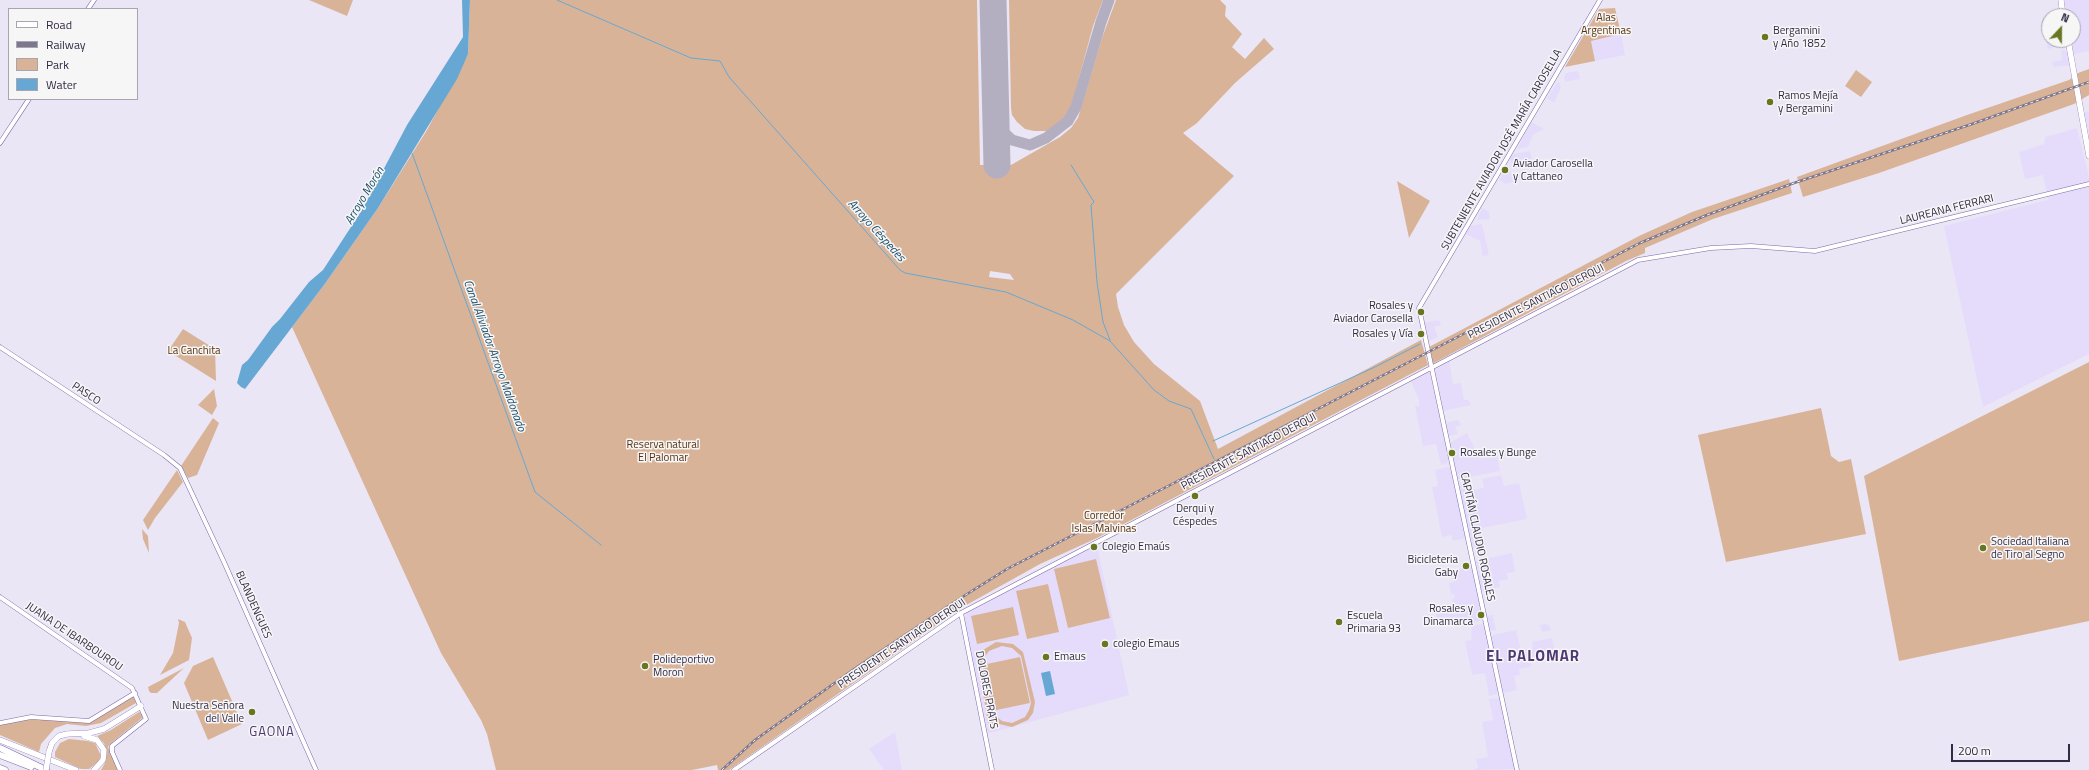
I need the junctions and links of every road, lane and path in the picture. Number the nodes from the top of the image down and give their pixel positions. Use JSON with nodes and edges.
{"nodes":[{"id":1,"x":1600,"y":0,"type":"edge"},
{"id":2,"x":2069,"y":48,"type":"edge"},
{"id":3,"x":28,"y":100,"type":"edge"},
{"id":4,"x":0,"y":143,"type":"edge"},
{"id":5,"x":2089,"y":156,"type":"edge"},
{"id":6,"x":2089,"y":184,"type":"edge"},
{"id":7,"x":1809,"y":252,"type":"joint"},
{"id":8,"x":1418,"y":308,"type":"joint"},
{"id":9,"x":0,"y":347,"type":"edge"},
{"id":10,"x":1431,"y":366,"type":"junction"},
{"id":11,"x":164,"y":456,"type":"joint"},
{"id":12,"x":0,"y":597,"type":"edge"},
{"id":13,"x":961,"y":613,"type":"junction"},
{"id":14,"x":135,"y":693,"type":"junction"},
{"id":15,"x":141,"y":706,"type":"junction"},
{"id":16,"x":0,"y":723,"type":"edge"},
{"id":17,"x":71,"y":734,"type":"junction"},
{"id":18,"x":0,"y":740,"type":"edge"},
{"id":19,"x":0,"y":748,"type":"edge"},
{"id":20,"x":0,"y":755,"type":"edge"},
{"id":21,"x":0,"y":768,"type":"edge"},
{"id":22,"x":5,"y":770,"type":"edge"},
{"id":23,"x":40,"y":770,"type":"edge"},
{"id":24,"x":46,"y":770,"type":"edge"},
{"id":25,"x":76,"y":770,"type":"edge"},
{"id":26,"x":94,"y":770,"type":"edge"},
{"id":27,"x":120,"y":770,"type":"edge"},
{"id":28,"x":316,"y":770,"type":"edge"},
{"id":29,"x":734,"y":770,"type":"edge"},
{"id":30,"x":992,"y":770,"type":"edge"},
{"id":31,"x":1518,"y":770,"type":"edge"}],
"edges":[{"from":1,"to":8,"type":"street","name":"SUBTENIENTE AVIADOR JOSÉ MARÍA CAROSELLA"},
{"from":2,"to":5,"type":"main road"},
{"from":3,"to":4,"type":"street"},
{"from":6,"to":7,"type":"street","name":"LAUREANA FERRARI"},
{"from":7,"to":10,"type":"street","name":"PRESIDENTE SANTIAGO DERQUI"},
{"from":8,"to":10,"type":"street","name":"CAPITÁN CLAUDIO ROSALES"},
{"from":9,"to":11,"type":"street","name":"PASCO"},
{"from":10,"to":13,"type":"street","name":"PRESIDENTE SANTIAGO DERQUI"},
{"from":10,"to":31,"type":"street","name":"CAPITÁN CLAUDIO ROSALES"},
{"from":11,"to":28,"type":"street","name":"BLANDENGUES"},
{"from":12,"to":14,"type":"street","name":"JUANA DE IBARBOUROU"},
{"from":13,"to":29,"type":"street","name":"PRESIDENTE SANTIAGO DERQUI"},
{"from":13,"to":30,"type":"street","name":"DOLORES PRATS"},
{"from":14,"to":15,"type":"street"},
{"from":14,"to":16,"type":"street"},
{"from":15,"to":17,"type":"main road"},
{"from":15,"to":27,"type":"street"},
{"from":17,"to":24,"type":"main road","bridge":true},
{"from":17,"to":26,"type":"main road"},
{"from":18,"to":25,"type":"main road"},
{"from":19,"to":24,"type":"highway"},
{"from":20,"to":23,"type":"highway"},
{"from":21,"to":22,"type":"highway"}]}
